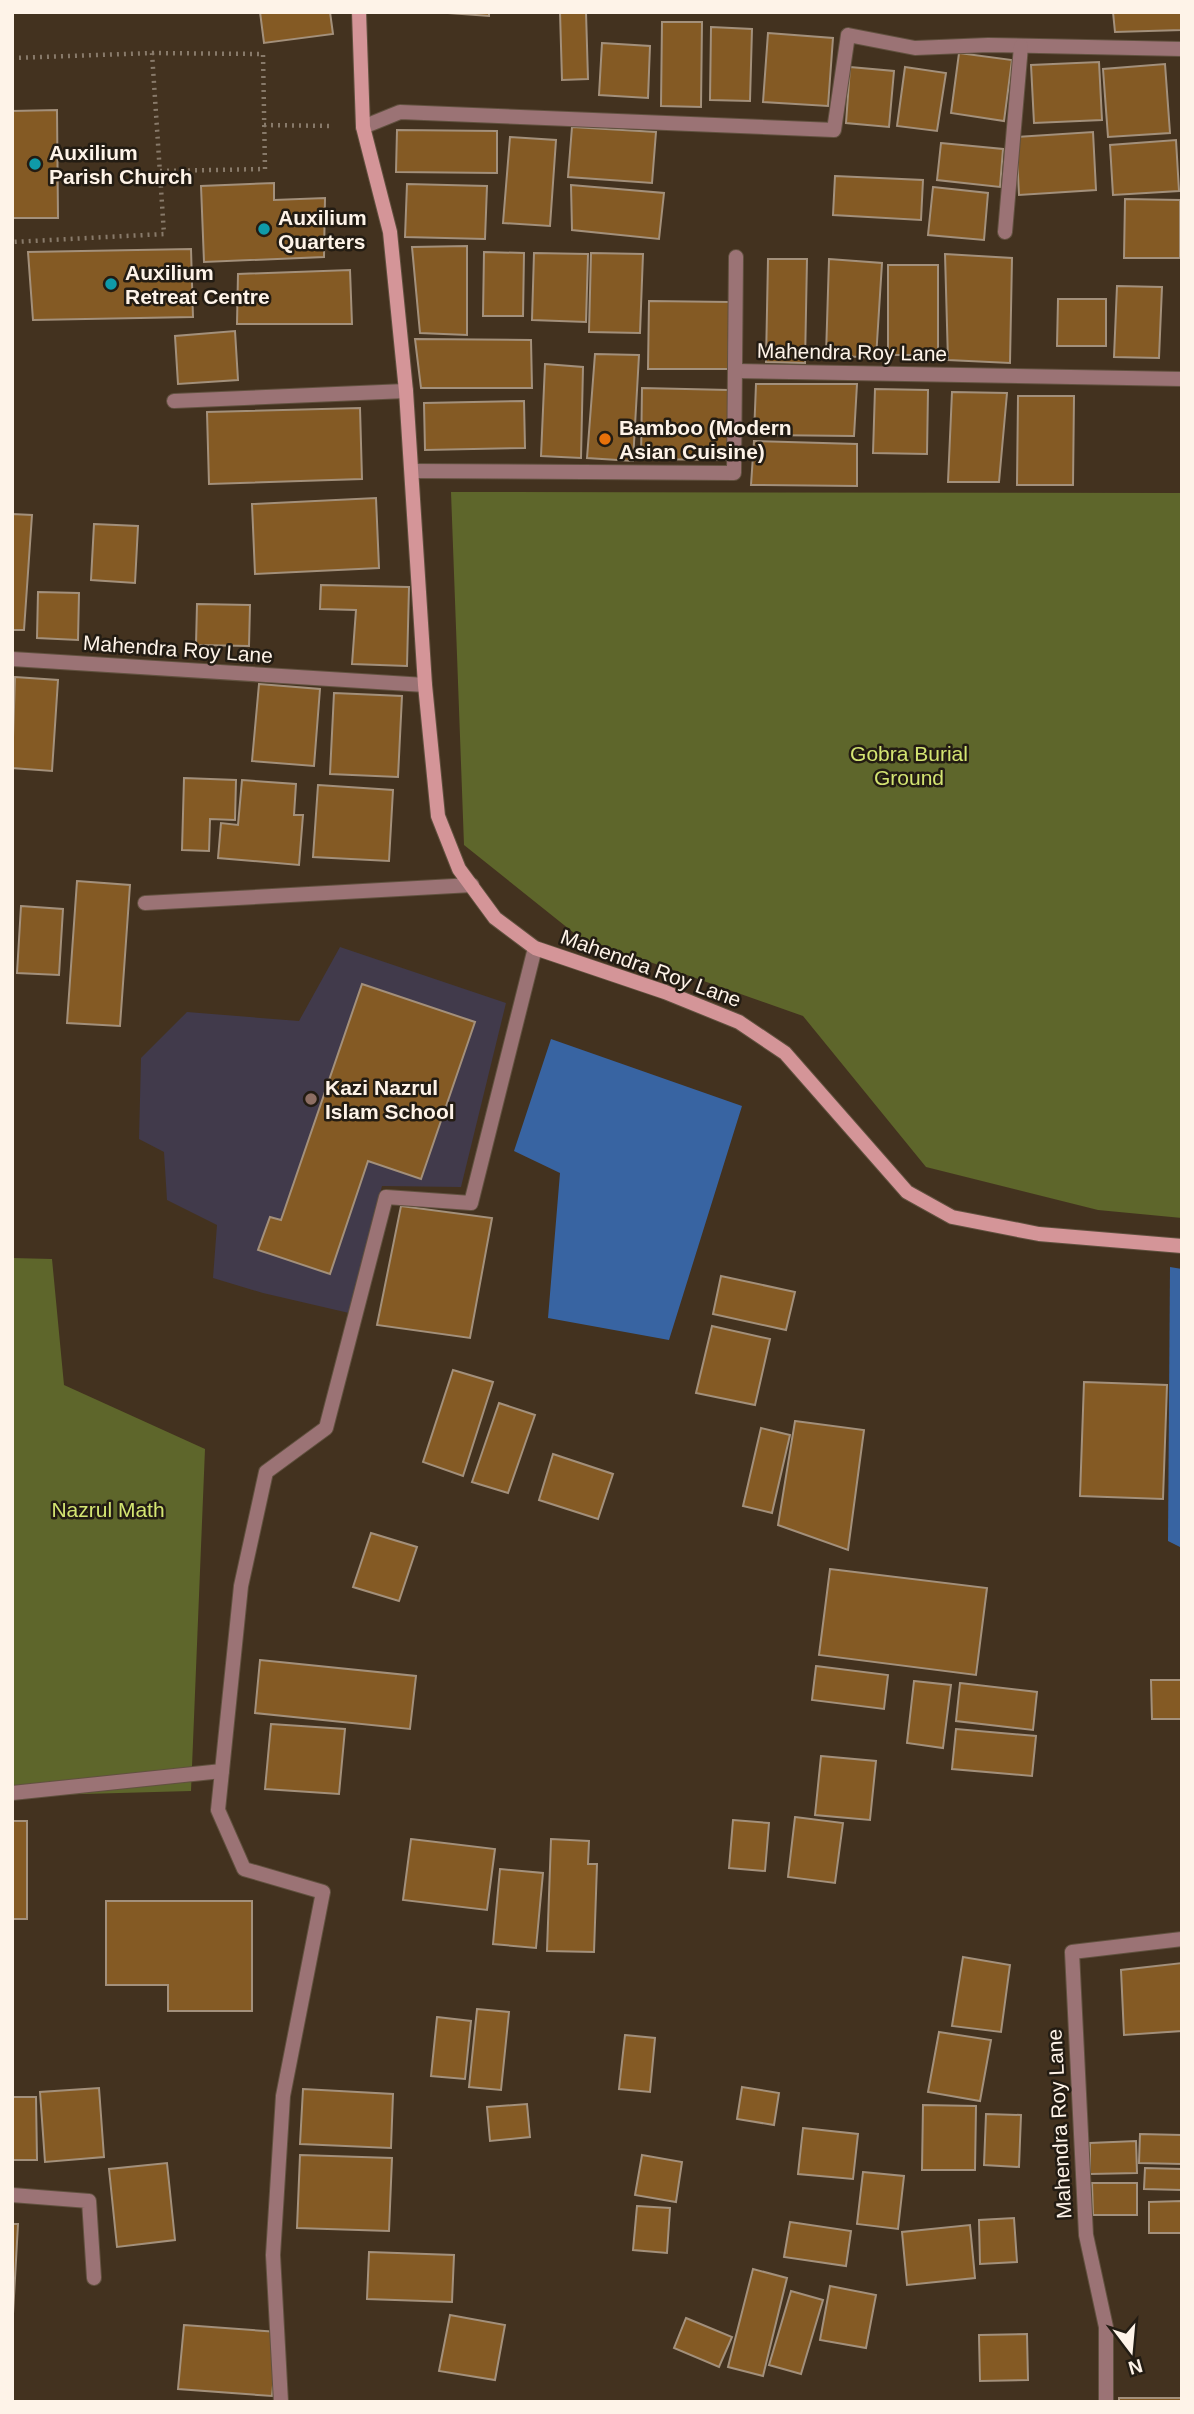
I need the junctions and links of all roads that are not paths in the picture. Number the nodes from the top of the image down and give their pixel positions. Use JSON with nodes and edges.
{"nodes":[{"id":1,"x":359,"y":12,"type":"edge"},
{"id":2,"x":1021,"y":46,"type":"junction"},
{"id":3,"x":1182,"y":49,"type":"edge"},
{"id":4,"x":363,"y":127,"type":"junction"},
{"id":5,"x":1005,"y":232,"type":"dead end"},
{"id":6,"x":736,"y":257,"type":"dead end"},
{"id":7,"x":736,"y":371,"type":"junction"},
{"id":8,"x":1182,"y":380,"type":"edge"},
{"id":9,"x":406,"y":391,"type":"junction"},
{"id":10,"x":174,"y":401,"type":"dead end"},
{"id":11,"x":412,"y":471,"type":"junction"},
{"id":12,"x":12,"y":659,"type":"edge"},
{"id":13,"x":425,"y":685,"type":"junction"},
{"id":14,"x":471,"y":885,"type":"junction"},
{"id":15,"x":145,"y":903,"type":"dead end"},
{"id":16,"x":535,"y":948,"type":"junction"},
{"id":17,"x":1182,"y":1246,"type":"edge"},
{"id":18,"x":222,"y":1771,"type":"junction"},
{"id":19,"x":12,"y":1793,"type":"edge"},
{"id":20,"x":1182,"y":1939,"type":"edge"},
{"id":21,"x":12,"y":2195,"type":"edge"},
{"id":22,"x":94,"y":2278,"type":"dead end"},
{"id":23,"x":281,"y":2402,"type":"edge"},
{"id":24,"x":1106,"y":2402,"type":"edge"}],
"edges":[{"from":1,"to":4,"type":"street","name":"Mahendra Roy Lane"},
{"from":2,"to":3,"type":"street"},
{"from":2,"to":4,"type":"street"},
{"from":2,"to":5,"type":"street"},
{"from":4,"to":9,"type":"street","name":"Mahendra Roy Lane"},
{"from":6,"to":7,"type":"street"},
{"from":7,"to":8,"type":"street","name":"Mahendra Roy Lane"},
{"from":7,"to":11,"type":"street","name":"Mahendra Roy Lane"},
{"from":9,"to":10,"type":"street"},
{"from":9,"to":11,"type":"street","name":"Mahendra Roy Lane"},
{"from":11,"to":13,"type":"street","name":"Mahendra Roy Lane"},
{"from":12,"to":13,"type":"street","name":"Mahendra Roy Lane"},
{"from":13,"to":14,"type":"street","name":"Mahendra Roy Lane"},
{"from":14,"to":15,"type":"street"},
{"from":14,"to":16,"type":"street","name":"Mahendra Roy Lane"},
{"from":16,"to":17,"type":"street","name":"Mahendra Roy Lane"},
{"from":16,"to":18,"type":"street"},
{"from":18,"to":19,"type":"street"},
{"from":18,"to":23,"type":"street"},
{"from":20,"to":24,"type":"street","name":"Mahendra Roy Lane"},
{"from":21,"to":22,"type":"street"}]}
